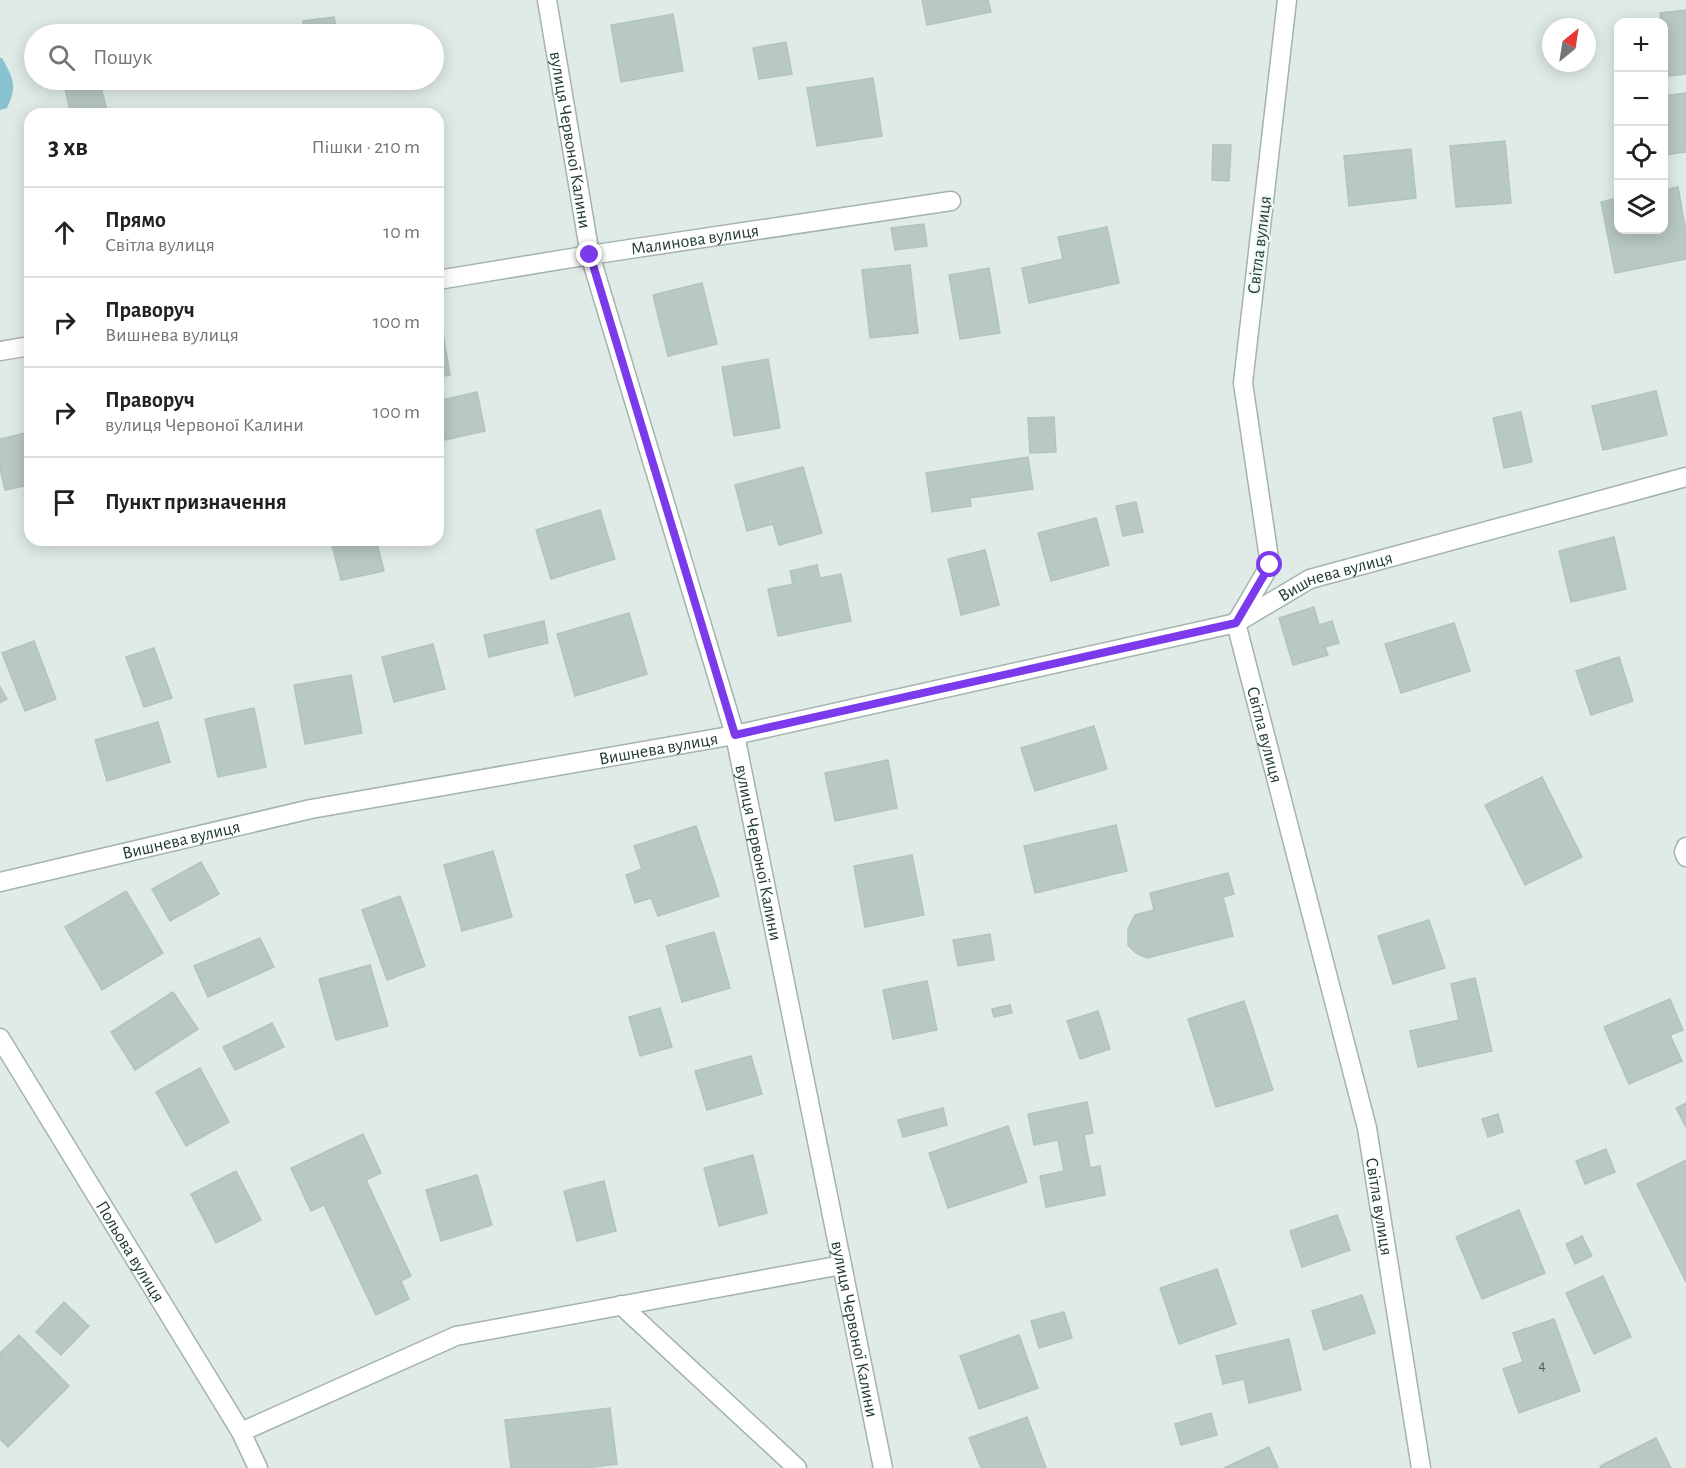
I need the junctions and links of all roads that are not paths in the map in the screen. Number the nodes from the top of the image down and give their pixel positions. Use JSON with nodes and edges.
{"nodes":[{"id":1,"x":547,"y":0,"type":"edge"},
{"id":2,"x":1287,"y":0,"type":"edge"},
{"id":3,"x":951,"y":201,"type":"dead end"},
{"id":4,"x":590,"y":255,"type":"junction"},
{"id":5,"x":444,"y":278,"type":"edge"},
{"id":6,"x":24,"y":347,"type":"edge"},
{"id":7,"x":0,"y":351,"type":"edge"},
{"id":8,"x":1686,"y":477,"type":"edge"},
{"id":9,"x":1236,"y":623,"type":"junction"},
{"id":10,"x":735,"y":735,"type":"junction"},
{"id":11,"x":1686,"y":847,"type":"edge"},
{"id":12,"x":1686,"y":857,"type":"edge"},
{"id":13,"x":0,"y":882,"type":"edge"},
{"id":14,"x":0,"y":1038,"type":"edge"},
{"id":15,"x":842,"y":1265,"type":"junction"},
{"id":16,"x":621,"y":1305,"type":"junction"},
{"id":17,"x":241,"y":1432,"type":"junction"},
{"id":18,"x":258,"y":1468,"type":"edge"},
{"id":19,"x":797,"y":1468,"type":"edge"},
{"id":20,"x":883,"y":1468,"type":"edge"},
{"id":21,"x":1421,"y":1468,"type":"edge"}],
"edges":[{"from":1,"to":4,"type":"street","name":"вулиця Червоної Калини"},
{"from":2,"to":9,"type":"street","name":"Світла вулиця"},
{"from":3,"to":4,"type":"street","name":"Малинова вулиця"},
{"from":4,"to":5,"type":"street","name":"Малинова вулиця"},
{"from":4,"to":10,"type":"street","name":"вулиця Червоної Калини"},
{"from":6,"to":7,"type":"street"},
{"from":8,"to":9,"type":"street","name":"Вишнева вулиця"},
{"from":9,"to":10,"type":"street","name":"Вишнева вулиця"},
{"from":9,"to":21,"type":"street","name":"Світла вулиця"},
{"from":10,"to":13,"type":"street","name":"Вишнева вулиця"},
{"from":10,"to":15,"type":"street","name":"вулиця Червоної Калини"},
{"from":11,"to":12,"type":"street"},
{"from":14,"to":17,"type":"street","name":"Польова вулиця"},
{"from":15,"to":16,"type":"street"},
{"from":15,"to":20,"type":"street","name":"вулиця Червоної Калини"},
{"from":16,"to":17,"type":"street"},
{"from":16,"to":19,"type":"street"},
{"from":17,"to":18,"type":"street","name":"Польова вулиця"}]}
